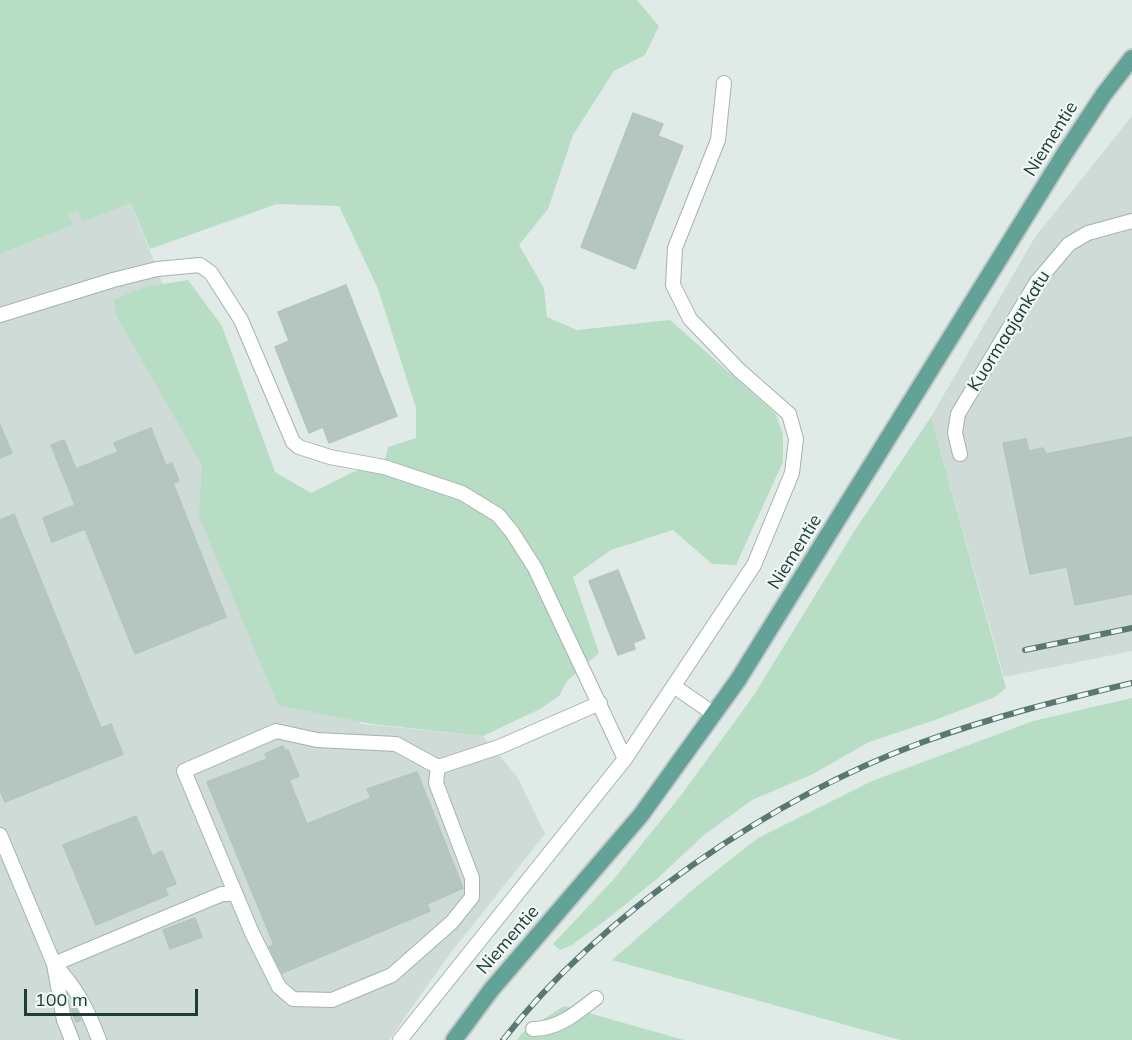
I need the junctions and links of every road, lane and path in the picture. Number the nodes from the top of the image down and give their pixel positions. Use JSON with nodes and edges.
{"nodes":[{"id":1,"x":1132,"y":58,"type":"edge"},
{"id":2,"x":724,"y":83,"type":"dead end"},
{"id":3,"x":1132,"y":221,"type":"edge"},
{"id":4,"x":0,"y":315,"type":"edge"},
{"id":5,"x":960,"y":454,"type":"dead end"},
{"id":6,"x":675,"y":687,"type":"junction"},
{"id":7,"x":600,"y":703,"type":"junction"},
{"id":8,"x":714,"y":714,"type":"junction"},
{"id":9,"x":625,"y":759,"type":"junction"},
{"id":10,"x":438,"y":767,"type":"junction"},
{"id":11,"x":0,"y":835,"type":"edge"},
{"id":12,"x":235,"y":894,"type":"junction"},
{"id":13,"x":54,"y":964,"type":"junction"},
{"id":14,"x":596,"y":998,"type":"dead end"},
{"id":15,"x":533,"y":1029,"type":"dead end"},
{"id":16,"x":72,"y":1040,"type":"edge"},
{"id":17,"x":99,"y":1040,"type":"edge"},
{"id":18,"x":400,"y":1040,"type":"edge"},
{"id":19,"x":454,"y":1040,"type":"edge"}],
"edges":[{"from":1,"to":8,"type":"main road","name":"Niementie"},
{"from":2,"to":6,"type":"street"},
{"from":3,"to":5,"type":"street","name":"Kuormaajankatu"},
{"from":4,"to":7,"type":"street"},
{"from":6,"to":8,"type":"street"},
{"from":6,"to":9,"type":"street"},
{"from":7,"to":9,"type":"street"},
{"from":7,"to":10,"type":"street"},
{"from":8,"to":19,"type":"main road","name":"Niementie"},
{"from":9,"to":18,"type":"street"},
{"from":10,"to":12,"type":"street"},
{"from":10,"to":12,"type":"street"},
{"from":11,"to":13,"type":"street"},
{"from":12,"to":13,"type":"street"},
{"from":13,"to":16,"type":"street"},
{"from":13,"to":17,"type":"street"},
{"from":14,"to":15,"type":"street"}]}
